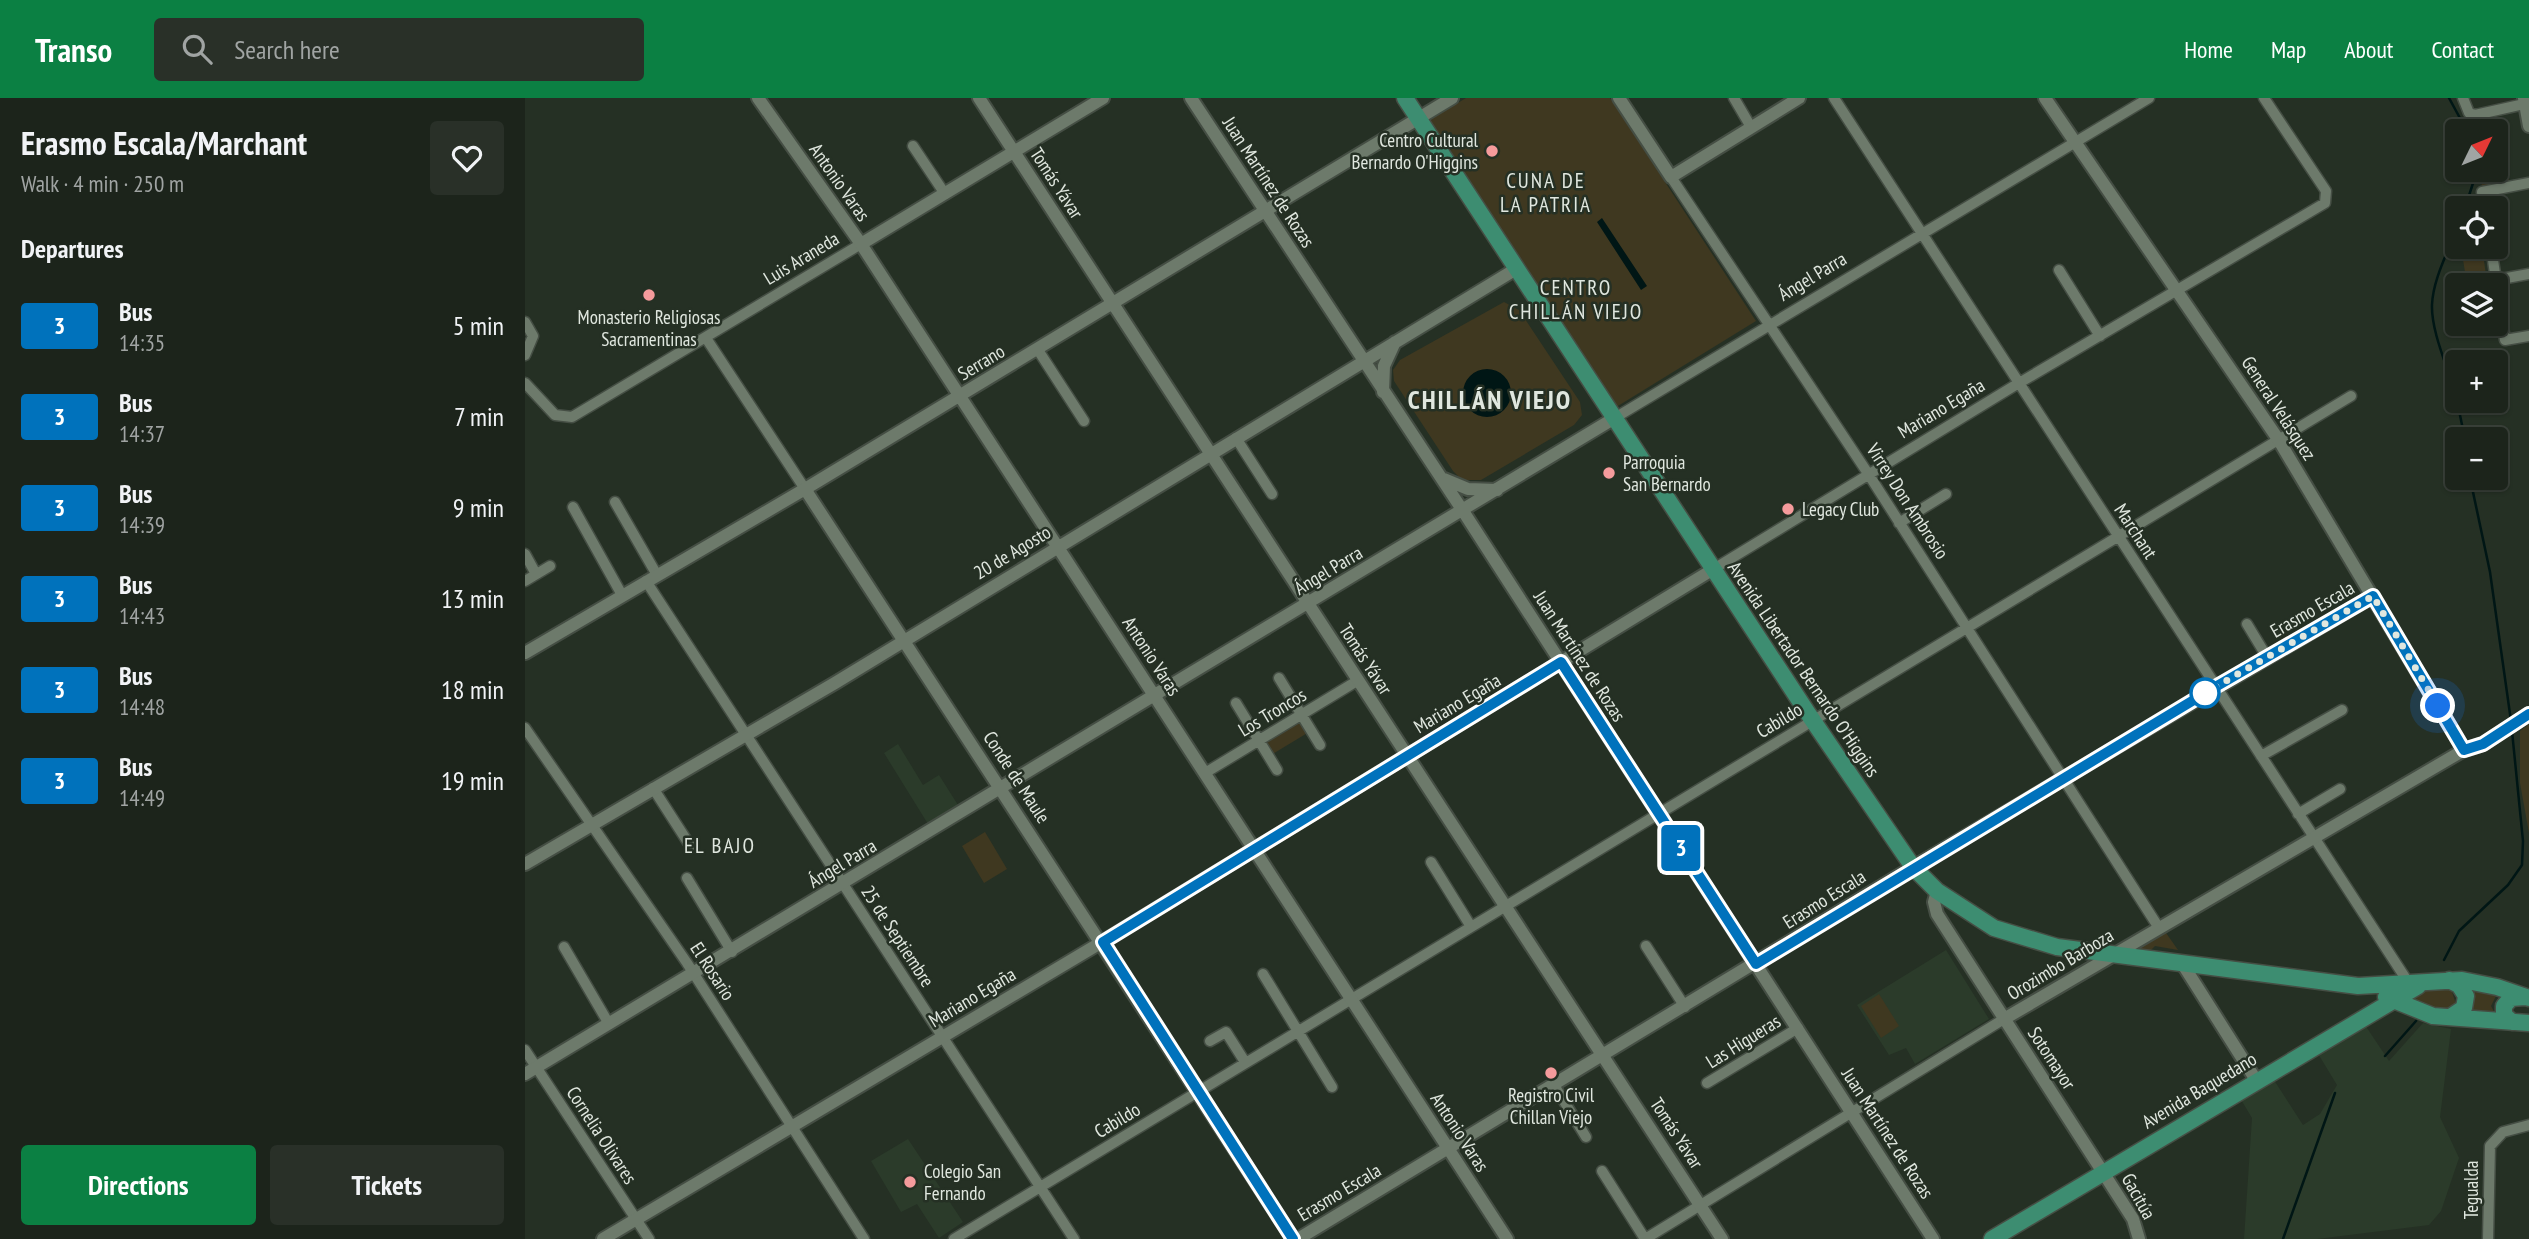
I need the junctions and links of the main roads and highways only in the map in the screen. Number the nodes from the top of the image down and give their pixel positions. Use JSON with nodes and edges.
{"nodes":[{"id":1,"x":1405,"y":98,"type":"edge"},
{"id":2,"x":2449,"y":980,"type":"junction"},
{"id":3,"x":2430,"y":982,"type":"junction"},
{"id":4,"x":2358,"y":986,"type":"junction"},
{"id":5,"x":2527,"y":997,"type":"edge"},
{"id":6,"x":2393,"y":1000,"type":"junction"},
{"id":7,"x":2452,"y":1016,"type":"junction"},
{"id":8,"x":2512,"y":1022,"type":"junction"},
{"id":9,"x":2529,"y":1023,"type":"edge"},
{"id":10,"x":1992,"y":1239,"type":"edge"}],
"edges":[{"from":1,"to":4,"type":"main road","name":"Avenida Libertador Bernardo O'Higgins"},
{"from":2,"to":3,"type":"main road","name":"Avenida Libertador Bernardo O'Higgins"},
{"from":2,"to":5,"type":"main road","name":"Avenida Libertador Bernardo O'Higgins"},
{"from":2,"to":7,"type":"main road"},
{"from":3,"to":4,"type":"main road","name":"Avenida Libertador Bernardo O'Higgins"},
{"from":3,"to":6,"type":"main road","name":"Avenida Baquedano"},
{"from":4,"to":6,"type":"main road","name":"Avenida Libertador Bernardo O'Higgins"},
{"from":5,"to":8,"type":"main road"},
{"from":6,"to":7,"type":"main road","name":"Avenida Libertador Bernardo O'Higgins"},
{"from":6,"to":10,"type":"main road","name":"Avenida Baquedano"},
{"from":7,"to":8,"type":"main road","name":"Avenida Libertador Bernardo O'Higgins"},
{"from":8,"to":9,"type":"main road","name":"Avenida Libertador Bernardo O'Higgins"}]}
